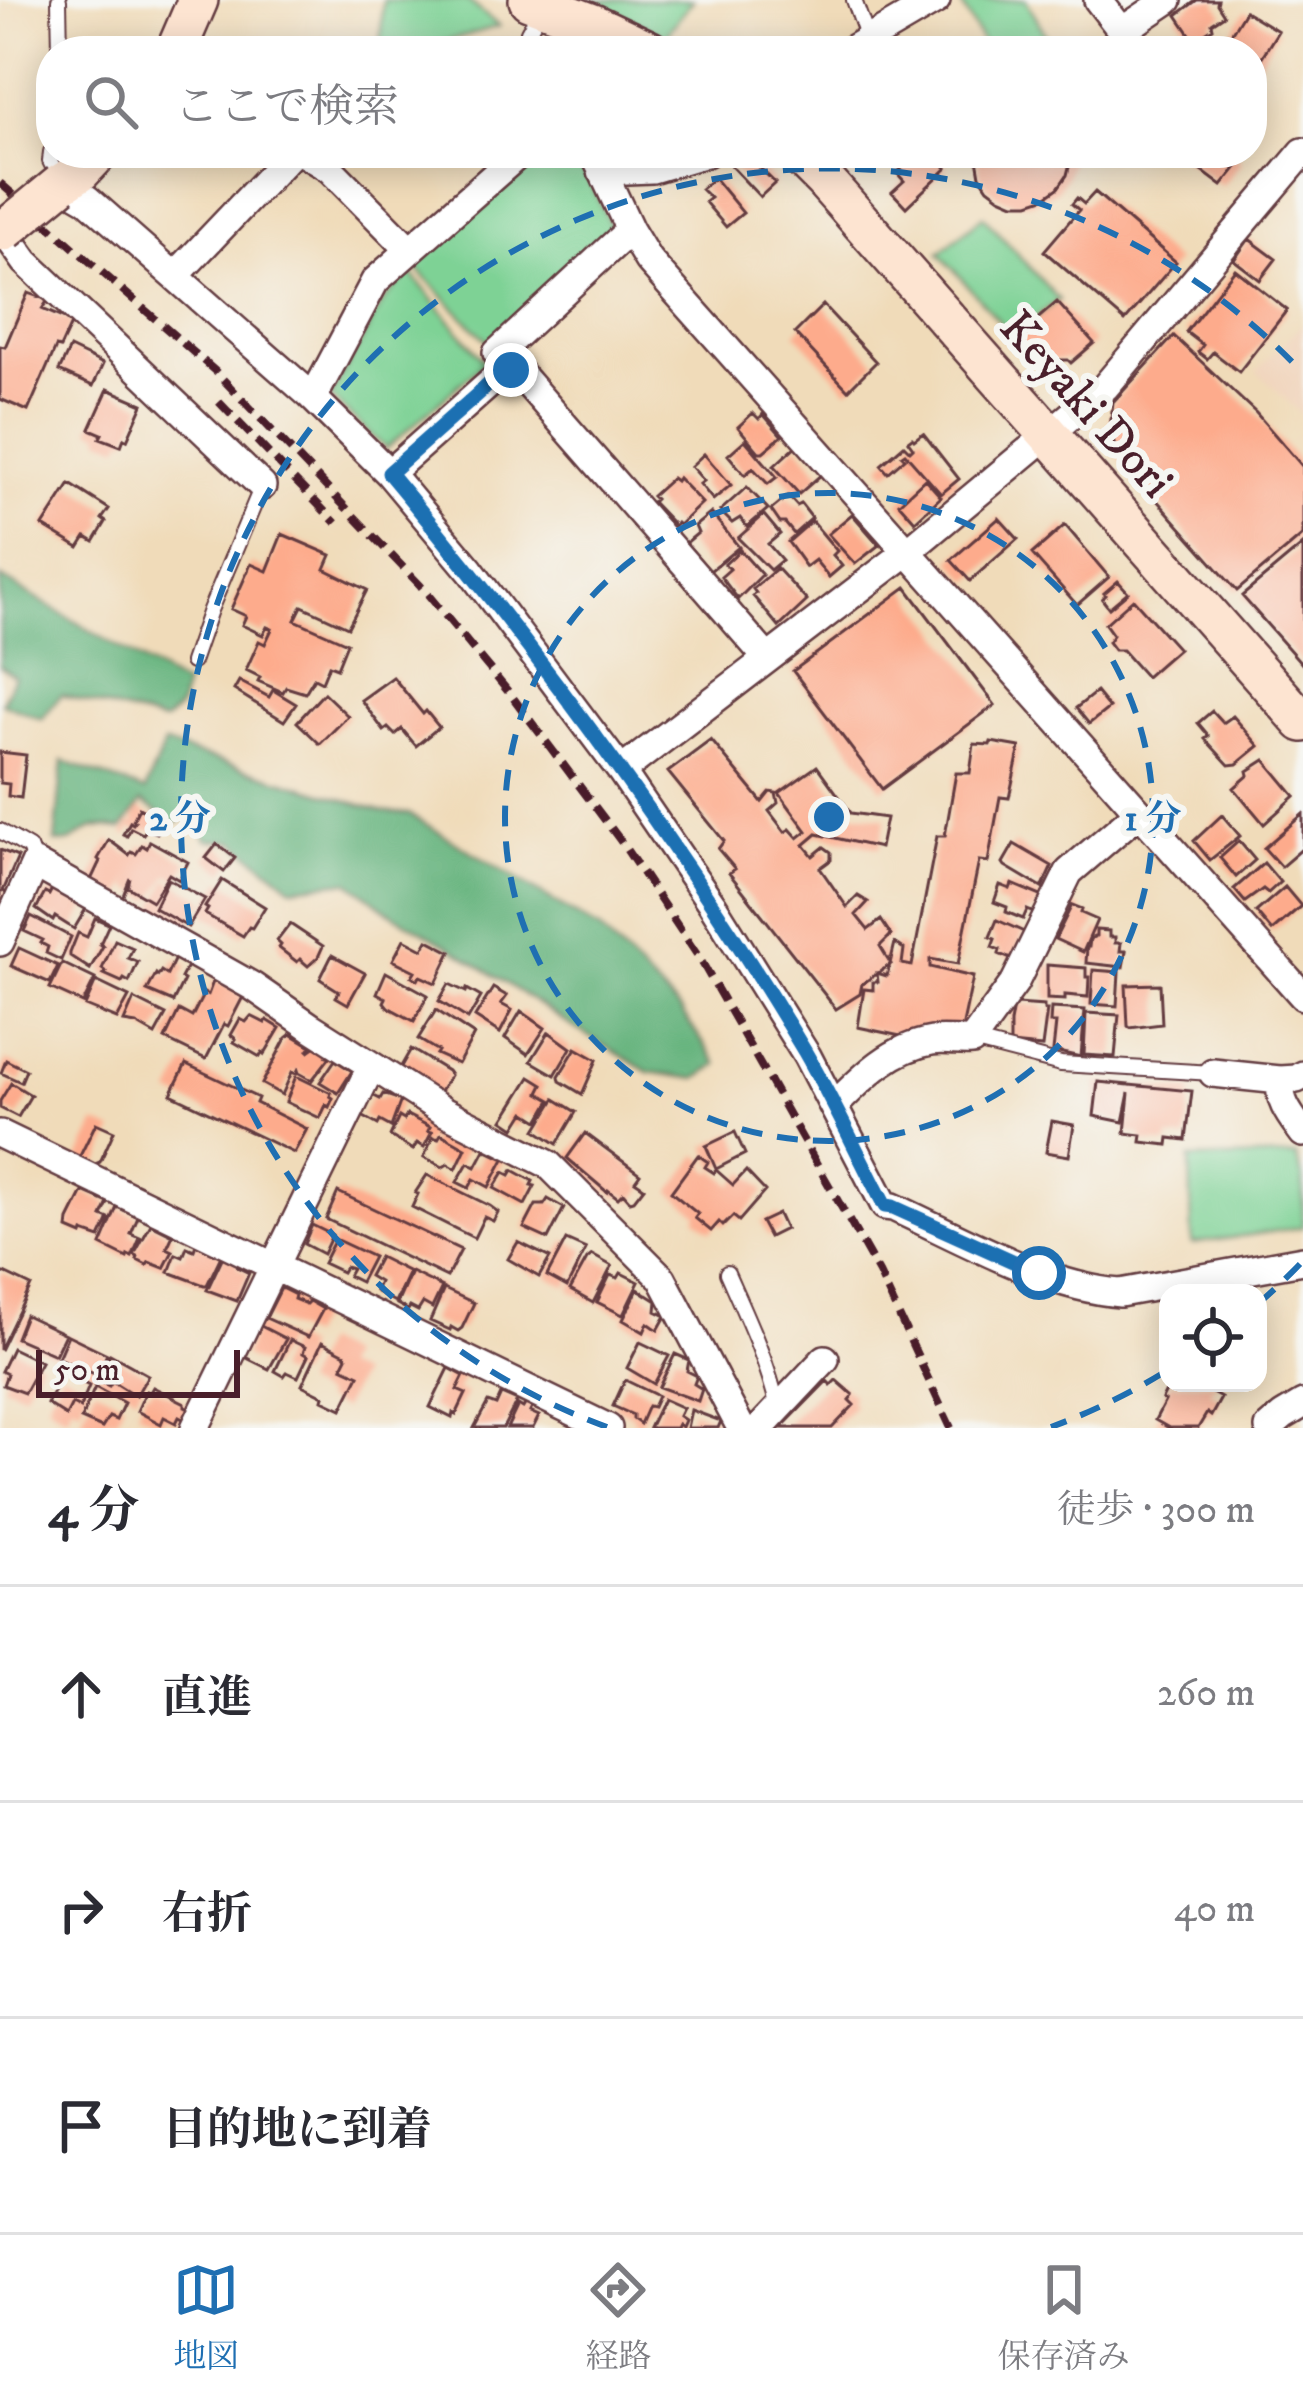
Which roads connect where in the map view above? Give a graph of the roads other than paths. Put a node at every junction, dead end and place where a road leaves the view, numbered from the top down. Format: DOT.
graph roads {
  1 [pos="59,0"];
  2 [pos="198,0"];
  3 [pos="854,0"];
  4 [pos="935,0"];
  5 [pos="1098,0"];
  6 [pos="1168,0"];
  7 [pos="536,3"];
  8 [pos="60,36"];
  9 [pos="182,36"];
  10 [pos="531,36"];
  11 [pos="618,36"];
  12 [pos="857,36"];
  13 [pos="873,36"];
  14 [pos="1303,152"];
  15 [pos="56,168"];
  16 [pos="278,168"];
  17 [pos="327,168"];
  18 [pos="503,168"];
  19 [pos="601,168"];
  20 [pos="811,168"];
  21 [pos="631,230"];
  22 [pos="2,231"];
  23 [pos="409,249"];
  24 [pos="176,274"];
  25 [pos="511,370"];
  26 [pos="313,398"];
  27 [pos="1048,434"];
  28 [pos="389,473"];
  29 [pos="262,486"];
  30 [pos="907,552"];
  31 [pos="767,658"];
  32 [pos="192,662"];
  33 [pos="1303,722"];
  34 [pos="622,771"];
  35 [pos="1139,812"];
  36 [pos="0,831"];
  37 [pos="35,864"];
  38 [pos="0,942"];
  39 [pos="1303,996"];
  40 [pos="971,1041"];
  41 [pos="371,1066"];
  42 [pos="1213,1072"];
  43 [pos="1292,1078"];
  44 [pos="834,1106"];
  45 [pos="1303,1133"];
  46 [pos="0,1134"];
  47 [pos="1303,1261"];
  48 [pos="272,1266"];
  49 [pos="727,1273"];
  50 [pos="825,1359"];
  51 [pos="1303,1404"];
  52 [pos="769,1418"];
  53 [pos="195,1428"];
  54 [pos="608,1428"];
  55 [pos="741,1428"];
  56 [pos="1269,1428"];
  1 -- 8 [label="lane"];
  2 -- 9 [label="street"];
  3 -- 12 [label="lane"];
  4 -- 13 [label="street"];
  5 -- 6 [label="street"];
  7 -- 10 [label="lane"];
  7 -- 11 [label="street"];
  14 -- 27 [label="street"];
  15 -- 22 [label="street, bridge"];
  15 -- 24 [label="street"];
  16 -- 24 [label="street"];
  17 -- 23 [label="street"];
  18 -- 23 [label="street"];
  19 -- 21 [label="street"];
  20 -- 27 [label="street, Keyaki Dori"];
  21 -- 25 [label="street"];
  21 -- 30 [label="street"];
  22 -- 29 [label="street"];
  23 -- 26 [label="street"];
  24 -- 26 [label="street"];
  25 -- 28 [label="street"];
  25 -- 31 [label="street"];
  26 -- 28 [label="street"];
  27 -- 30 [label="street"];
  27 -- 33 [label="street, Keyaki Dori"];
  28 -- 34 [label="street"];
  29 -- 32 [label="lane"];
  30 -- 31 [label="street"];
  30 -- 35 [label="street"];
  31 -- 34 [label="street"];
  34 -- 44 [label="street"];
  35 -- 39 [label="street"];
  35 -- 40 [label="street"];
  36 -- 37 [label="lane"];
  37 -- 38 [label="street"];
  37 -- 41 [label="street"];
  40 -- 42 [label="lane"];
  40 -- 44 [label="street"];
  41 -- 48 [label="street"];
  41 -- 55 [label="street"];
  42 -- 43 [label="street"];
  43 -- 45 [label="street"];
  44 -- 47 [label="street"];
  46 -- 48 [label="street"];
  48 -- 53 [label="street"];
  48 -- 54 [label="street"];
  49 -- 52 [label="lane"];
  50 -- 52 [label="street"];
  51 -- 56 [label="street"];
}
